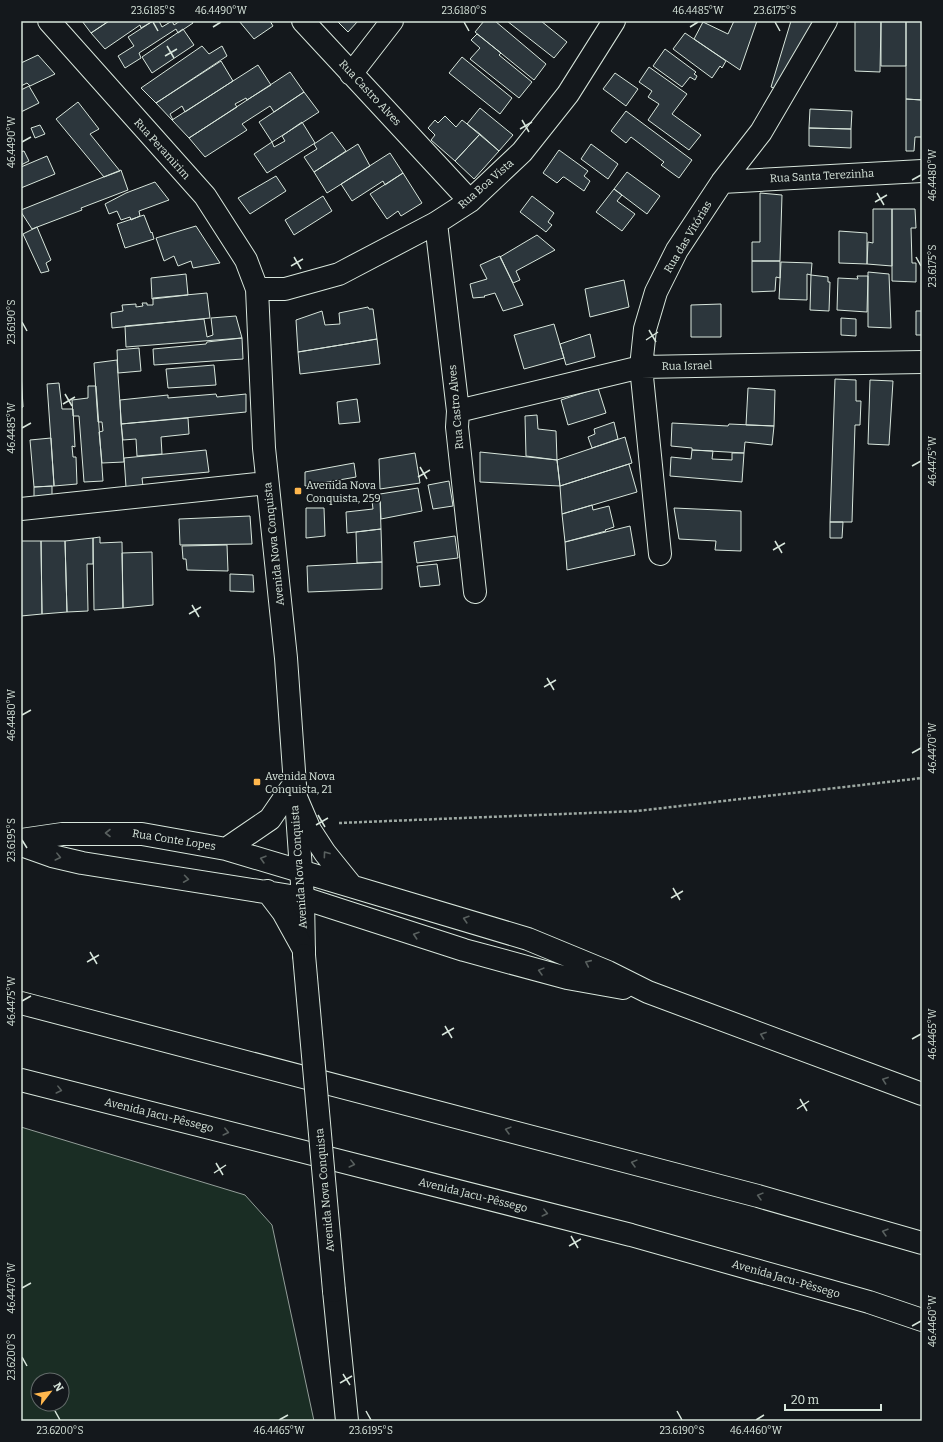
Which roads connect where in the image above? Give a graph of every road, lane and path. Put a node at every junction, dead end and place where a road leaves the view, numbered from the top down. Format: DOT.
graph roads {
  1 [pos="49,21"];
  2 [pos="303,21"];
  3 [pos="392,21"];
  4 [pos="614,21"];
  5 [pos="826,21"];
  6 [pos="351,74"];
  7 [pos="922,171"];
  8 [pos="722,182"];
  9 [pos="470,201"];
  10 [pos="436,223"];
  11 [pos="257,289"];
  12 [pos="922,362"];
  13 [pos="641,367"];
  14 [pos="458,412"];
  15 [pos="267,483"];
  16 [pos="21,510"];
  17 [pos="660,554"];
  18 [pos="475,592"];
  19 [pos="922,778"];
  20 [pos="294,789"];
  21 [pos="307,824"];
  22 [pos="21,840"];
  23 [pos="21,845"];
  24 [pos="226,848"];
  25 [pos="300,870"];
  26 [pos="350,884"];
  27 [pos="267,891"];
  28 [pos="303,898"];
  29 [pos="304,952"];
  30 [pos="648,992"];
  31 [pos="21,1003"];
  32 [pos="21,1080"];
  33 [pos="922,1094"];
  34 [pos="922,1243"];
  35 [pos="922,1320"];
  36 [pos="347,1421"];
  1 -- 11 [label="main road, Rua Peramirim"];
  2 -- 6 [label="main road, Rua Castro Alves"];
  3 -- 6 [label="main road"];
  4 -- 9 [label="main road, Rua Boa Vista"];
  5 -- 8 [label="main road, Rua das Vitórias"];
  6 -- 9 [label="main road, Rua Castro Alves"];
  7 -- 8 [label="main road, Rua Santa Terezinha"];
  8 -- 13 [label="main road, Rua das Vitórias"];
  9 -- 10 [label="main road, Rua Boa Vista"];
  10 -- 11 [label="main road, Rua Boa Vista"];
  10 -- 14 [label="main road, Rua Castro Alves"];
  11 -- 15 [label="main road, Avenida Nova Conquista"];
  12 -- 13 [label="main road, Rua Israel"];
  13 -- 14 [label="main road, Rua Israel"];
  13 -- 17 [label="main road, Rua das Vitórias"];
  14 -- 18 [label="main road, Rua Castro Alves"];
  15 -- 16 [label="main road"];
  15 -- 20 [label="main road, Avenida Nova Conquista"];
  19 -- 21 [label="path"];
  20 -- 21 [label="main road"];
  20 -- 24 [label="main road"];
  20 -- 25 [label="main road, Avenida Nova Conquista"];
  26 -- 21 [label="main road, one-way"];
  24 -- 22 [label="main road, Rua Conte Lopes, one-way"];
  23 -- 27 [label="main road, one-way"];
  25 -- 24 [label="main road, Rua Conte Lopes, one-way"];
  25 -- 26 [label="main road, Rua Conte Lopes"];
  25 -- 28 [label="main road, Avenida Nova Conquista"];
  30 -- 26 [label="main road, Rua Conte Lopes, one-way"];
  27 -- 28 [label="main road"];
  27 -- 29 [label="main road"];
  28 -- 29 [label="main road, Avenida Nova Conquista"];
  30 -- 28 [label="main road, one-way"];
  29 -- 36 [label="main road, Avenida Nova Conquista, bridge"];
  33 -- 30 [label="main road, one-way"];
  34 -- 31 [label="main road, one-way"];
  32 -- 35 [label="main road, Avenida Jacu-Pêssego, one-way"];
}
